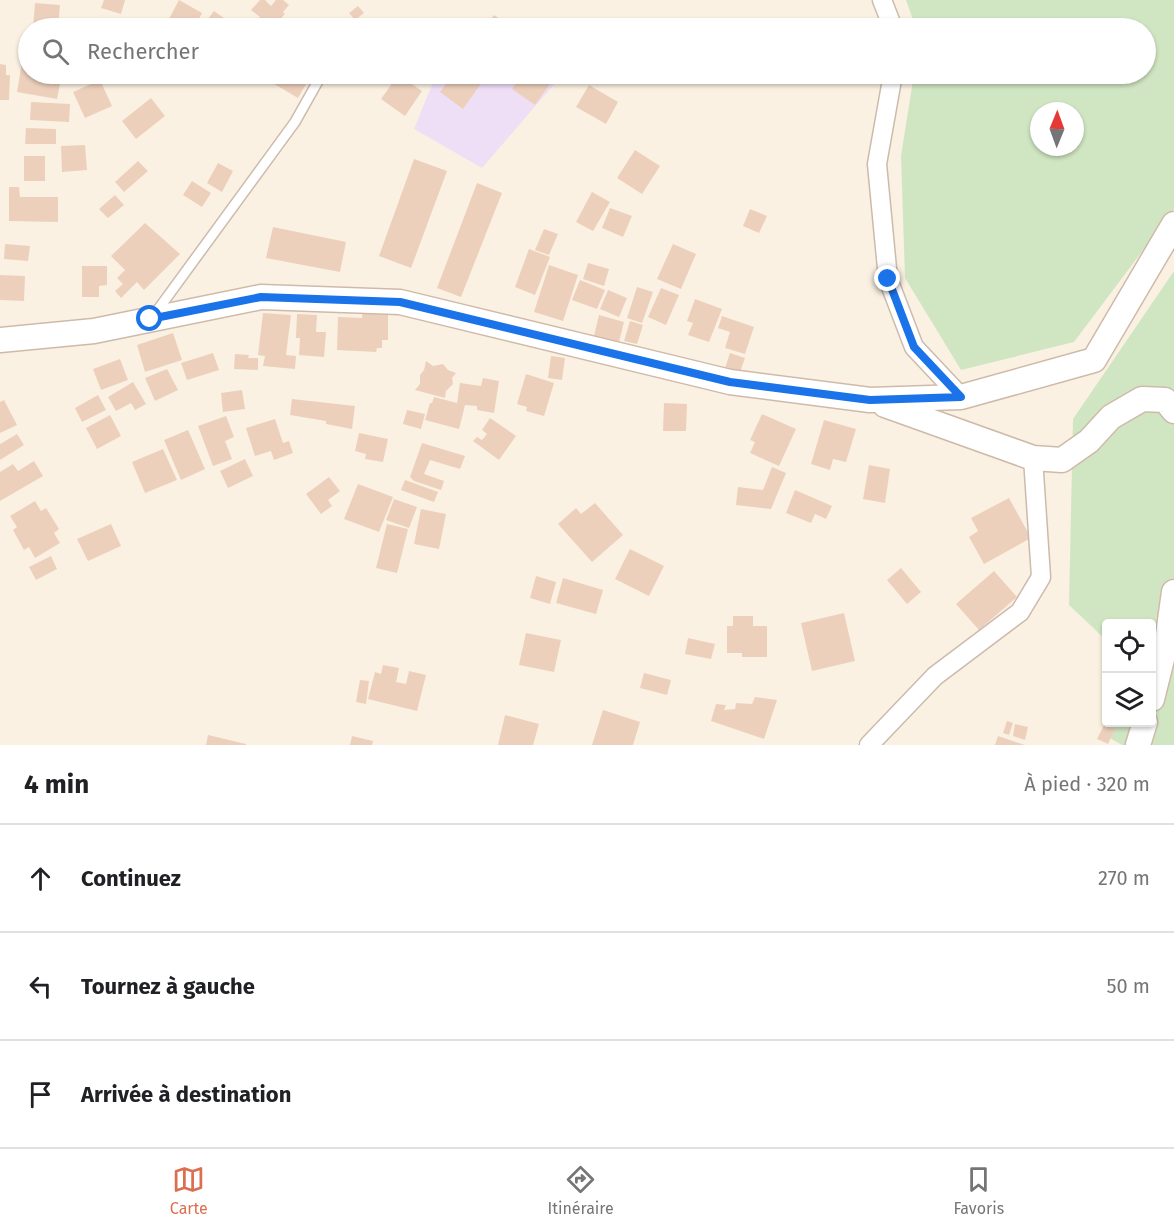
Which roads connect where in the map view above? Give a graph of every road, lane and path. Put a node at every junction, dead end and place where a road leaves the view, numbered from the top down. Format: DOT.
graph roads {
  1 [pos="882,0"];
  2 [pos="889,18"];
  3 [pos="316,84"];
  4 [pos="892,84"];
  5 [pos="1174,224"];
  6 [pos="150,319"];
  7 [pos="0,340"];
  8 [pos="961,397"];
  9 [pos="870,400"];
  10 [pos="1174,411"];
  11 [pos="1033,458"];
  12 [pos="1174,592"];
  13 [pos="1156,683"];
  14 [pos="1144,727"];
  15 [pos="869,745"];
  16 [pos="1138,745"];
  1 -- 2 [label="street"];
  3 -- 6 [label="lane"];
  4 -- 8 [label="street"];
  5 -- 8 [label="street"];
  6 -- 7 [label="street"];
  6 -- 9 [label="street"];
  8 -- 9 [label="street"];
  9 -- 11 [label="street"];
  10 -- 11 [label="street"];
  11 -- 15 [label="street"];
  12 -- 13 [label="street"];
  14 -- 16 [label="street"];
}
